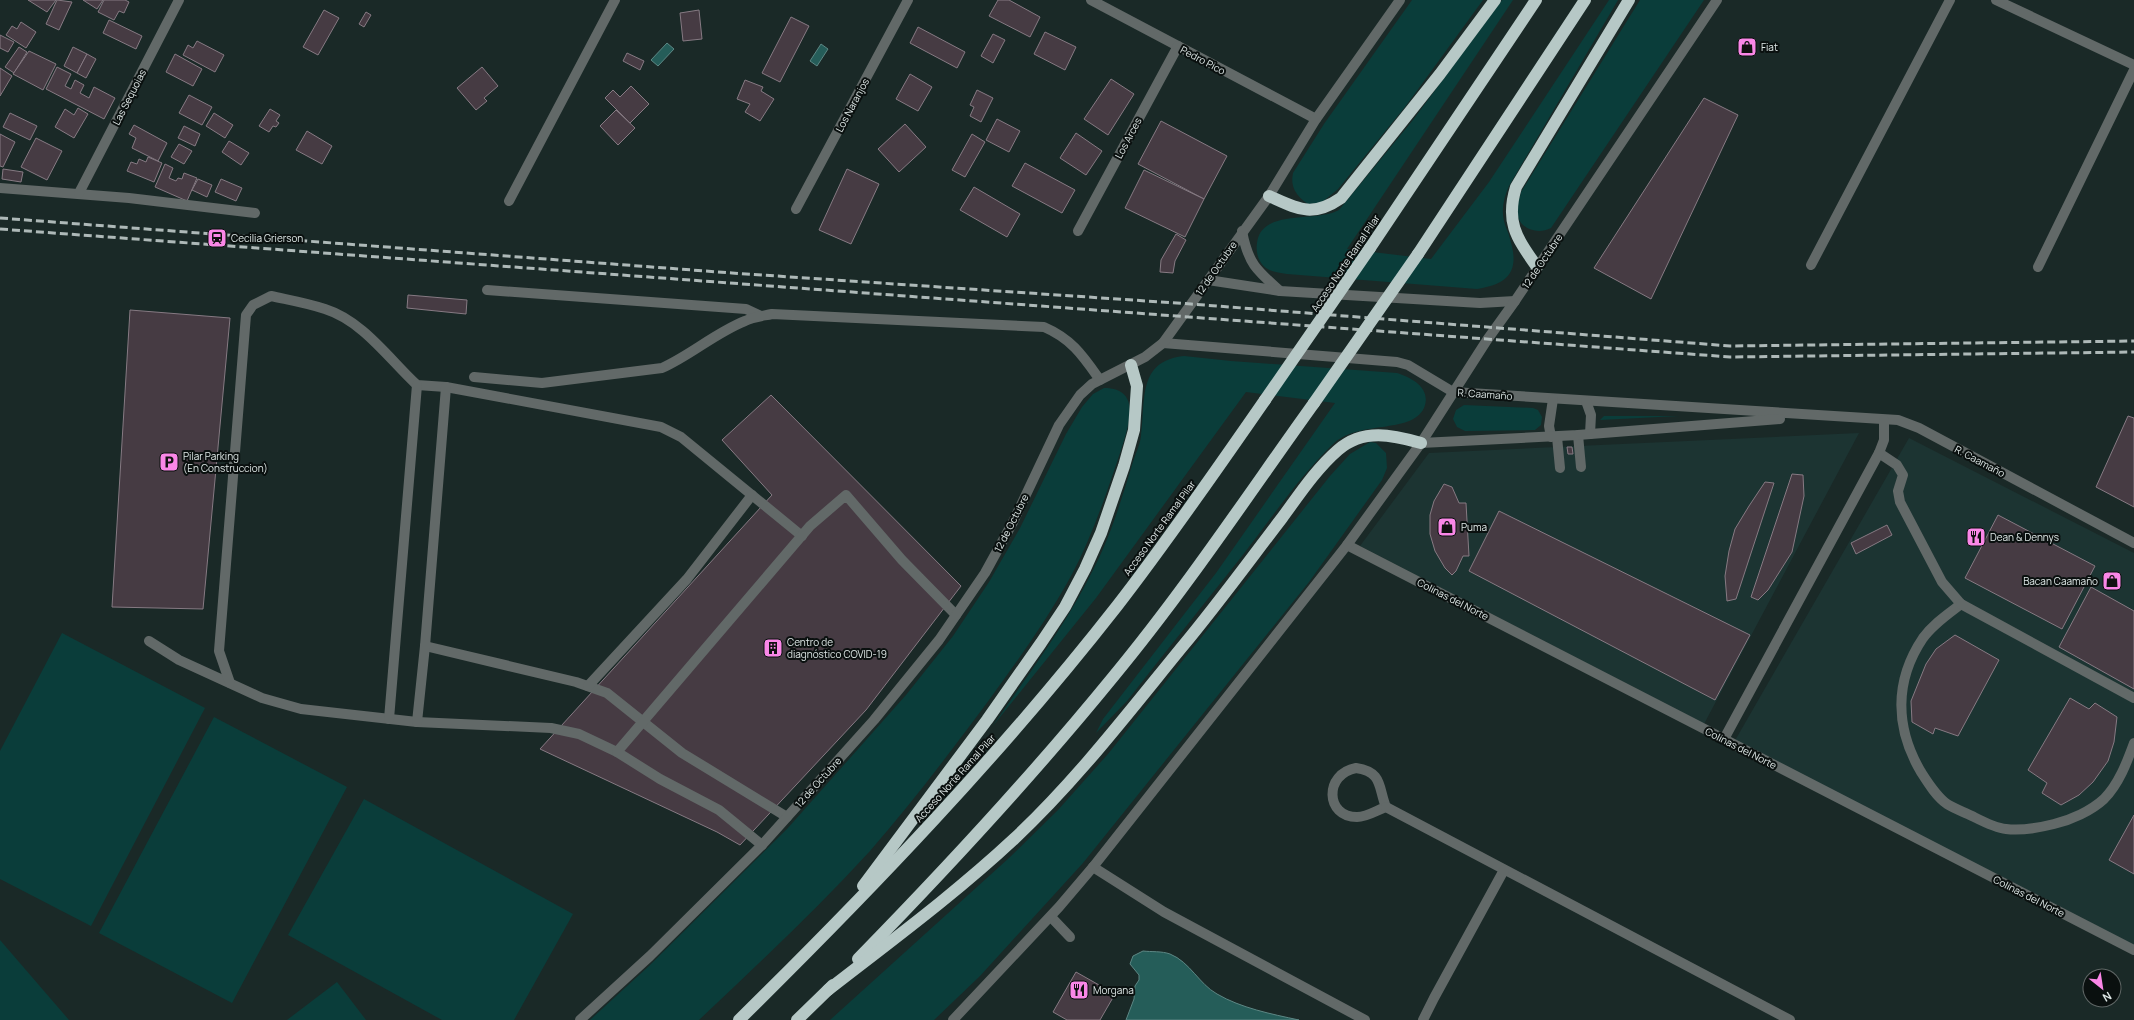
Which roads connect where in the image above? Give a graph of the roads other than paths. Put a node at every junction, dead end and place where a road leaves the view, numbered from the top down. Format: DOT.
graph roads {
  1 [pos="179,0"];
  2 [pos="615,0"];
  3 [pos="908,0"];
  4 [pos="1091,0"];
  5 [pos="1400,0"];
  6 [pos="1495,0"];
  7 [pos="1536,0"];
  8 [pos="1585,0"];
  9 [pos="1628,0"];
  10 [pos="1717,0"];
  11 [pos="1950,0"];
  12 [pos="1996,0"];
  13 [pos="1178,46"];
  14 [pos="2134,65"];
  15 [pos="2134,70"];
  16 [pos="1316,119"];
  17 [pos="0,188"];
  18 [pos="79,193"];
  19 [pos="1268,196"];
  20 [pos="509,200"];
  21 [pos="796,210"];
  22 [pos="255,213"];
  23 [pos="1078,231"];
  24 [pos="1242,231"];
  25 [pos="1811,265"];
  26 [pos="1537,267"];
  27 [pos="2038,268"];
  28 [pos="1208,280"];
  29 [pos="488,290"];
  30 [pos="1280,291"];
  31 [pos="1515,301"];
  32 [pos="761,316"];
  33 [pos="1163,343"];
  34 [pos="1131,365"];
  35 [pos="474,377"];
  36 [pos="1100,380"];
  37 [pos="417,385"];
  38 [pos="446,387"];
  39 [pos="1453,392"];
  40 [pos="1553,399"];
  41 [pos="1586,401"];
  42 [pos="1816,416"];
  43 [pos="1884,420"];
  44 [pos="1590,434"];
  45 [pos="1578,435"];
  46 [pos="1554,437"];
  47 [pos="1421,443"];
  48 [pos="1880,453"];
  49 [pos="1581,467"];
  50 [pos="1560,468"];
  51 [pos="752,495"];
  52 [pos="802,536"];
  53 [pos="2134,543"];
  54 [pos="1347,545"];
  55 [pos="1961,604"];
  56 [pos="956,615"];
  57 [pos="149,641"];
  58 [pos="425,646"];
  59 [pos="230,683"];
  60 [pos="588,686"];
  61 [pos="2134,698"];
  62 [pos="389,719"];
  63 [pos="417,722"];
  64 [pos="644,722"];
  65 [pos="1724,739"];
  66 [pos="2134,743"];
  67 [pos="617,752"];
  68 [pos="1386,807"];
  69 [pos="787,817"];
  70 [pos="762,845"];
  71 [pos="1093,867"];
  72 [pos="1504,870"];
  73 [pos="1051,917"];
  74 [pos="828,933"];
  75 [pos="1070,937"];
  76 [pos="2134,950"];
  77 [pos="828,990"];
  78 [pos="580,1020"];
  79 [pos="739,1020"];
  80 [pos="797,1020"];
  81 [pos="952,1020"];
  82 [pos="1365,1020"];
  83 [pos="1423,1020"];
  84 [pos="1790,1020"];
  1 -- 18 [label="street, Las Sequoias"];
  2 -- 20 [label="street"];
  3 -- 21 [label="street, Los Naranjos"];
  4 -- 13 [label="street, Pedro Pico"];
  5 -- 16 [label="street, 12 de Octubre"];
  6 -- 19 [label="highway"];
  7 -- 74 [label="highway, Acceso Norte Ramal Pilar, bridge"];
  8 -- 77 [label="highway, bridge"];
  9 -- 26 [label="highway"];
  10 -- 26 [label="street, 12 de Octubre"];
  11 -- 25 [label="street"];
  12 -- 14 [label="street"];
  13 -- 16 [label="street, Pedro Pico"];
  13 -- 23 [label="street, Los Arces"];
  15 -- 27 [label="street"];
  16 -- 19 [label="street, 12 de Octubre"];
  17 -- 18 [label="street"];
  18 -- 22 [label="street"];
  19 -- 24 [label="street, 12 de Octubre"];
  24 -- 28 [label="street, 12 de Octubre"];
  24 -- 30 [label="street"];
  26 -- 31 [label="street, 12 de Octubre"];
  28 -- 30 [label="street"];
  28 -- 33 [label="street, 12 de Octubre"];
  29 -- 32 [label="street"];
  30 -- 31 [label="street"];
  31 -- 39 [label="street, 12 de Octubre"];
  32 -- 35 [label="street"];
  32 -- 36 [label="street"];
  33 -- 34 [label="street, 12 de Octubre"];
  33 -- 39 [label="street, R. Caamaño"];
  34 -- 36 [label="street, 12 de Octubre"];
  34 -- 74 [label="highway"];
  36 -- 56 [label="street, 12 de Octubre"];
  37 -- 38 [label="street"];
  37 -- 59 [label="street"];
  37 -- 62 [label="street"];
  38 -- 51 [label="street"];
  38 -- 58 [label="street"];
  39 -- 40 [label="street, R. Caamaño"];
  39 -- 47 [label="street, 12 de Octubre"];
  40 -- 41 [label="street, R. Caamaño"];
  40 -- 46 [label="street"];
  41 -- 42 [label="street, R. Caamaño"];
  41 -- 44 [label="street"];
  42 -- 43 [label="street, R. Caamaño"];
  42 -- 44 [label="street, R. Caamaño"];
  43 -- 48 [label="street"];
  43 -- 53 [label="street, R. Caamaño"];
  44 -- 45 [label="street, R. Caamaño"];
  45 -- 46 [label="street, R. Caamaño"];
  45 -- 49 [label="street"];
  46 -- 47 [label="street, R. Caamaño"];
  46 -- 50 [label="street"];
  47 -- 54 [label="street, 12 de Octubre"];
  47 -- 77 [label="highway"];
  48 -- 55 [label="street"];
  48 -- 65 [label="street"];
  51 -- 52 [label="street"];
  51 -- 60 [label="street"];
  52 -- 56 [label="street"];
  52 -- 64 [label="street"];
  54 -- 65 [label="street, Colinas del Norte"];
  54 -- 71 [label="street, 12 de Octubre"];
  55 -- 61 [label="street"];
  55 -- 66 [label="street"];
  56 -- 69 [label="street, 12 de Octubre"];
  57 -- 59 [label="street"];
  58 -- 60 [label="street"];
  58 -- 63 [label="street"];
  59 -- 62 [label="street"];
  60 -- 64 [label="street"];
  62 -- 63 [label="street"];
  63 -- 67 [label="street"];
  64 -- 67 [label="street"];
  64 -- 69 [label="street"];
  65 -- 76 [label="street, Colinas del Norte"];
  67 -- 70 [label="street"];
  68 -- 68 [label="street"];
  68 -- 72 [label="street"];
  69 -- 70 [label="street, 12 de Octubre"];
  70 -- 78 [label="street, 12 de Octubre"];
  71 -- 73 [label="street, 12 de Octubre"];
  71 -- 82 [label="street"];
  72 -- 83 [label="street"];
  72 -- 84 [label="street"];
  73 -- 75 [label="street"];
  73 -- 81 [label="street, 12 de Octubre"];
  74 -- 79 [label="highway, Acceso Norte Ramal Pilar"];
  77 -- 80 [label="highway"];
}
